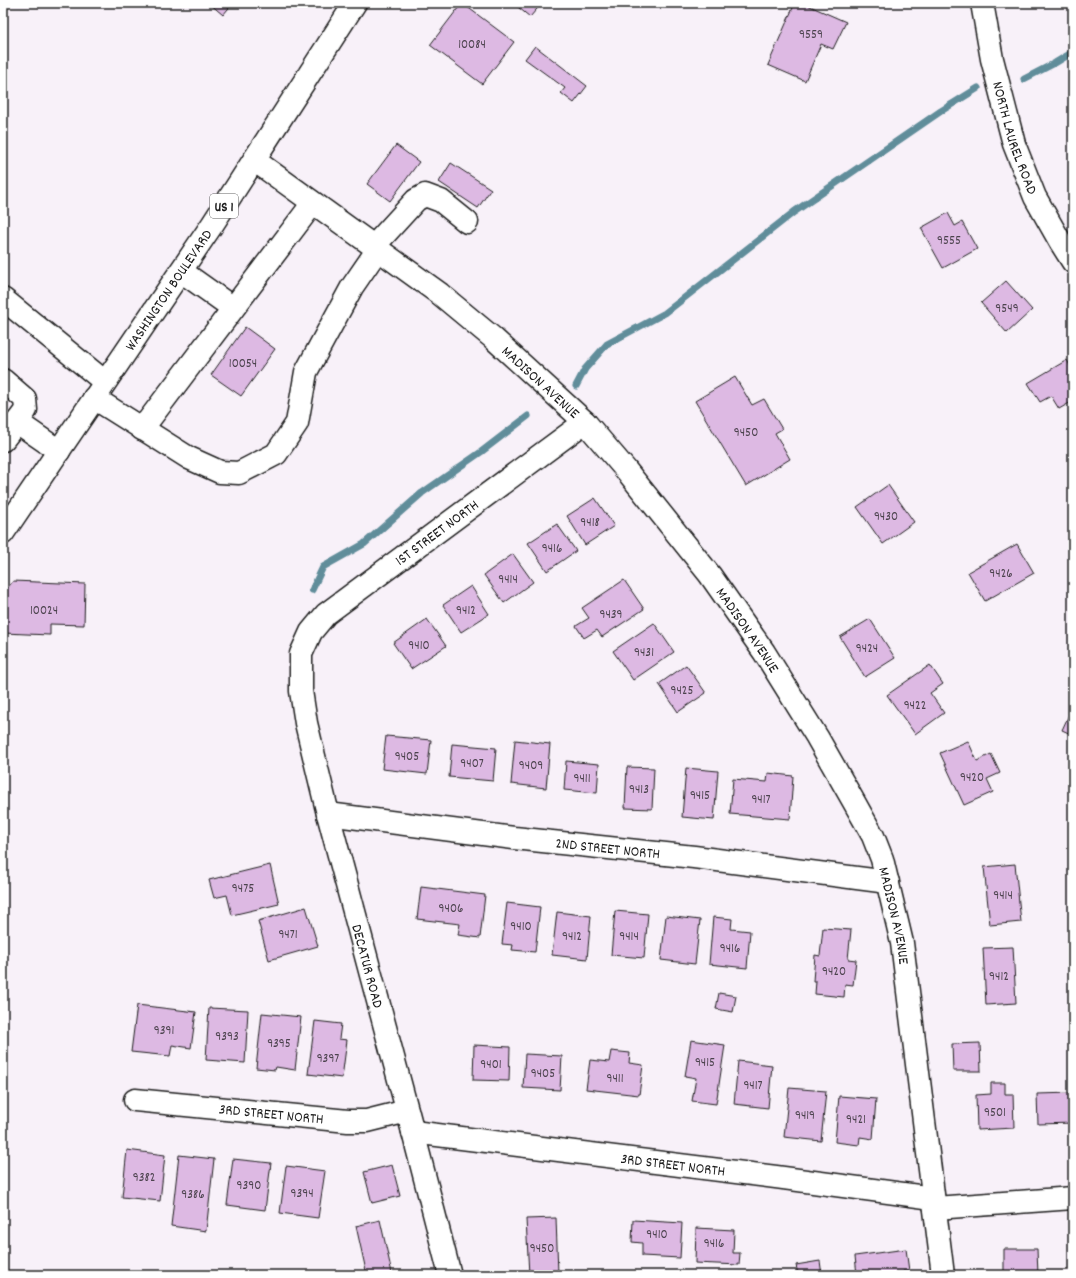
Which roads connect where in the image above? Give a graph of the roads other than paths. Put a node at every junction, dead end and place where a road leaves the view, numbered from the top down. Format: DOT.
graph roads {
  1 [pos="355,3"];
  2 [pos="982,3"];
  3 [pos="254,160"];
  4 [pos="313,203"];
  5 [pos="467,222"];
  6 [pos="376,248"];
  7 [pos="1073,262"];
  8 [pos="181,270"];
  9 [pos="3,299"];
  10 [pos="233,308"];
  11 [pos="3,380"];
  12 [pos="100,390"];
  13 [pos="17,422"];
  14 [pos="585,422"];
  15 [pos="142,428"];
  16 [pos="3,440"];
  17 [pos="59,451"];
  18 [pos="3,533"];
  19 [pos="301,654"];
  20 [pos="328,814"];
  21 [pos="888,882"];
  22 [pos="135,1100"];
  23 [pos="407,1111"];
  24 [pos="413,1132"];
  25 [pos="1073,1198"];
  26 [pos="934,1203"];
  27 [pos="450,1275"];
  28 [pos="943,1275"];
  1 -- 3 [label="street, WASHINGTON BOULEVARD / US 1"];
  2 -- 7 [label="street, NORTH LAUREL ROAD"];
  3 -- 4 [label="street, MADISON AVENUE"];
  3 -- 8 [label="street, WASHINGTON BOULEVARD / US 1"];
  4 -- 6 [label="street, MADISON AVENUE"];
  4 -- 10 [label="street"];
  5 -- 6 [label="street"];
  6 -- 14 [label="street, MADISON AVENUE"];
  6 -- 15 [label="street"];
  8 -- 10 [label="street"];
  8 -- 12 [label="street, WASHINGTON BOULEVARD / US 1"];
  9 -- 12 [label="street"];
  10 -- 15 [label="street"];
  11 -- 13 [label="street"];
  12 -- 15 [label="street"];
  12 -- 17 [label="street, WASHINGTON BOULEVARD / US 1"];
  13 -- 16 [label="street"];
  13 -- 17 [label="street"];
  14 -- 19 [label="street, 1ST STREET NORTH"];
  14 -- 21 [label="street, MADISON AVENUE"];
  17 -- 18 [label="street, WASHINGTON BOULEVARD / US 1"];
  19 -- 20 [label="street, DECATUR ROAD"];
  20 -- 21 [label="street, 2ND STREET NORTH"];
  20 -- 23 [label="street, DECATUR ROAD"];
  21 -- 26 [label="street, MADISON AVENUE"];
  22 -- 23 [label="street, 3RD STREET NORTH"];
  23 -- 24 [label="street, DECATUR ROAD"];
  24 -- 26 [label="street, 3RD STREET NORTH"];
  24 -- 27 [label="street, DECATUR ROAD"];
  25 -- 26 [label="street, 3RD STREET NORTH"];
  26 -- 28 [label="street, MADISON AVENUE"];
}
